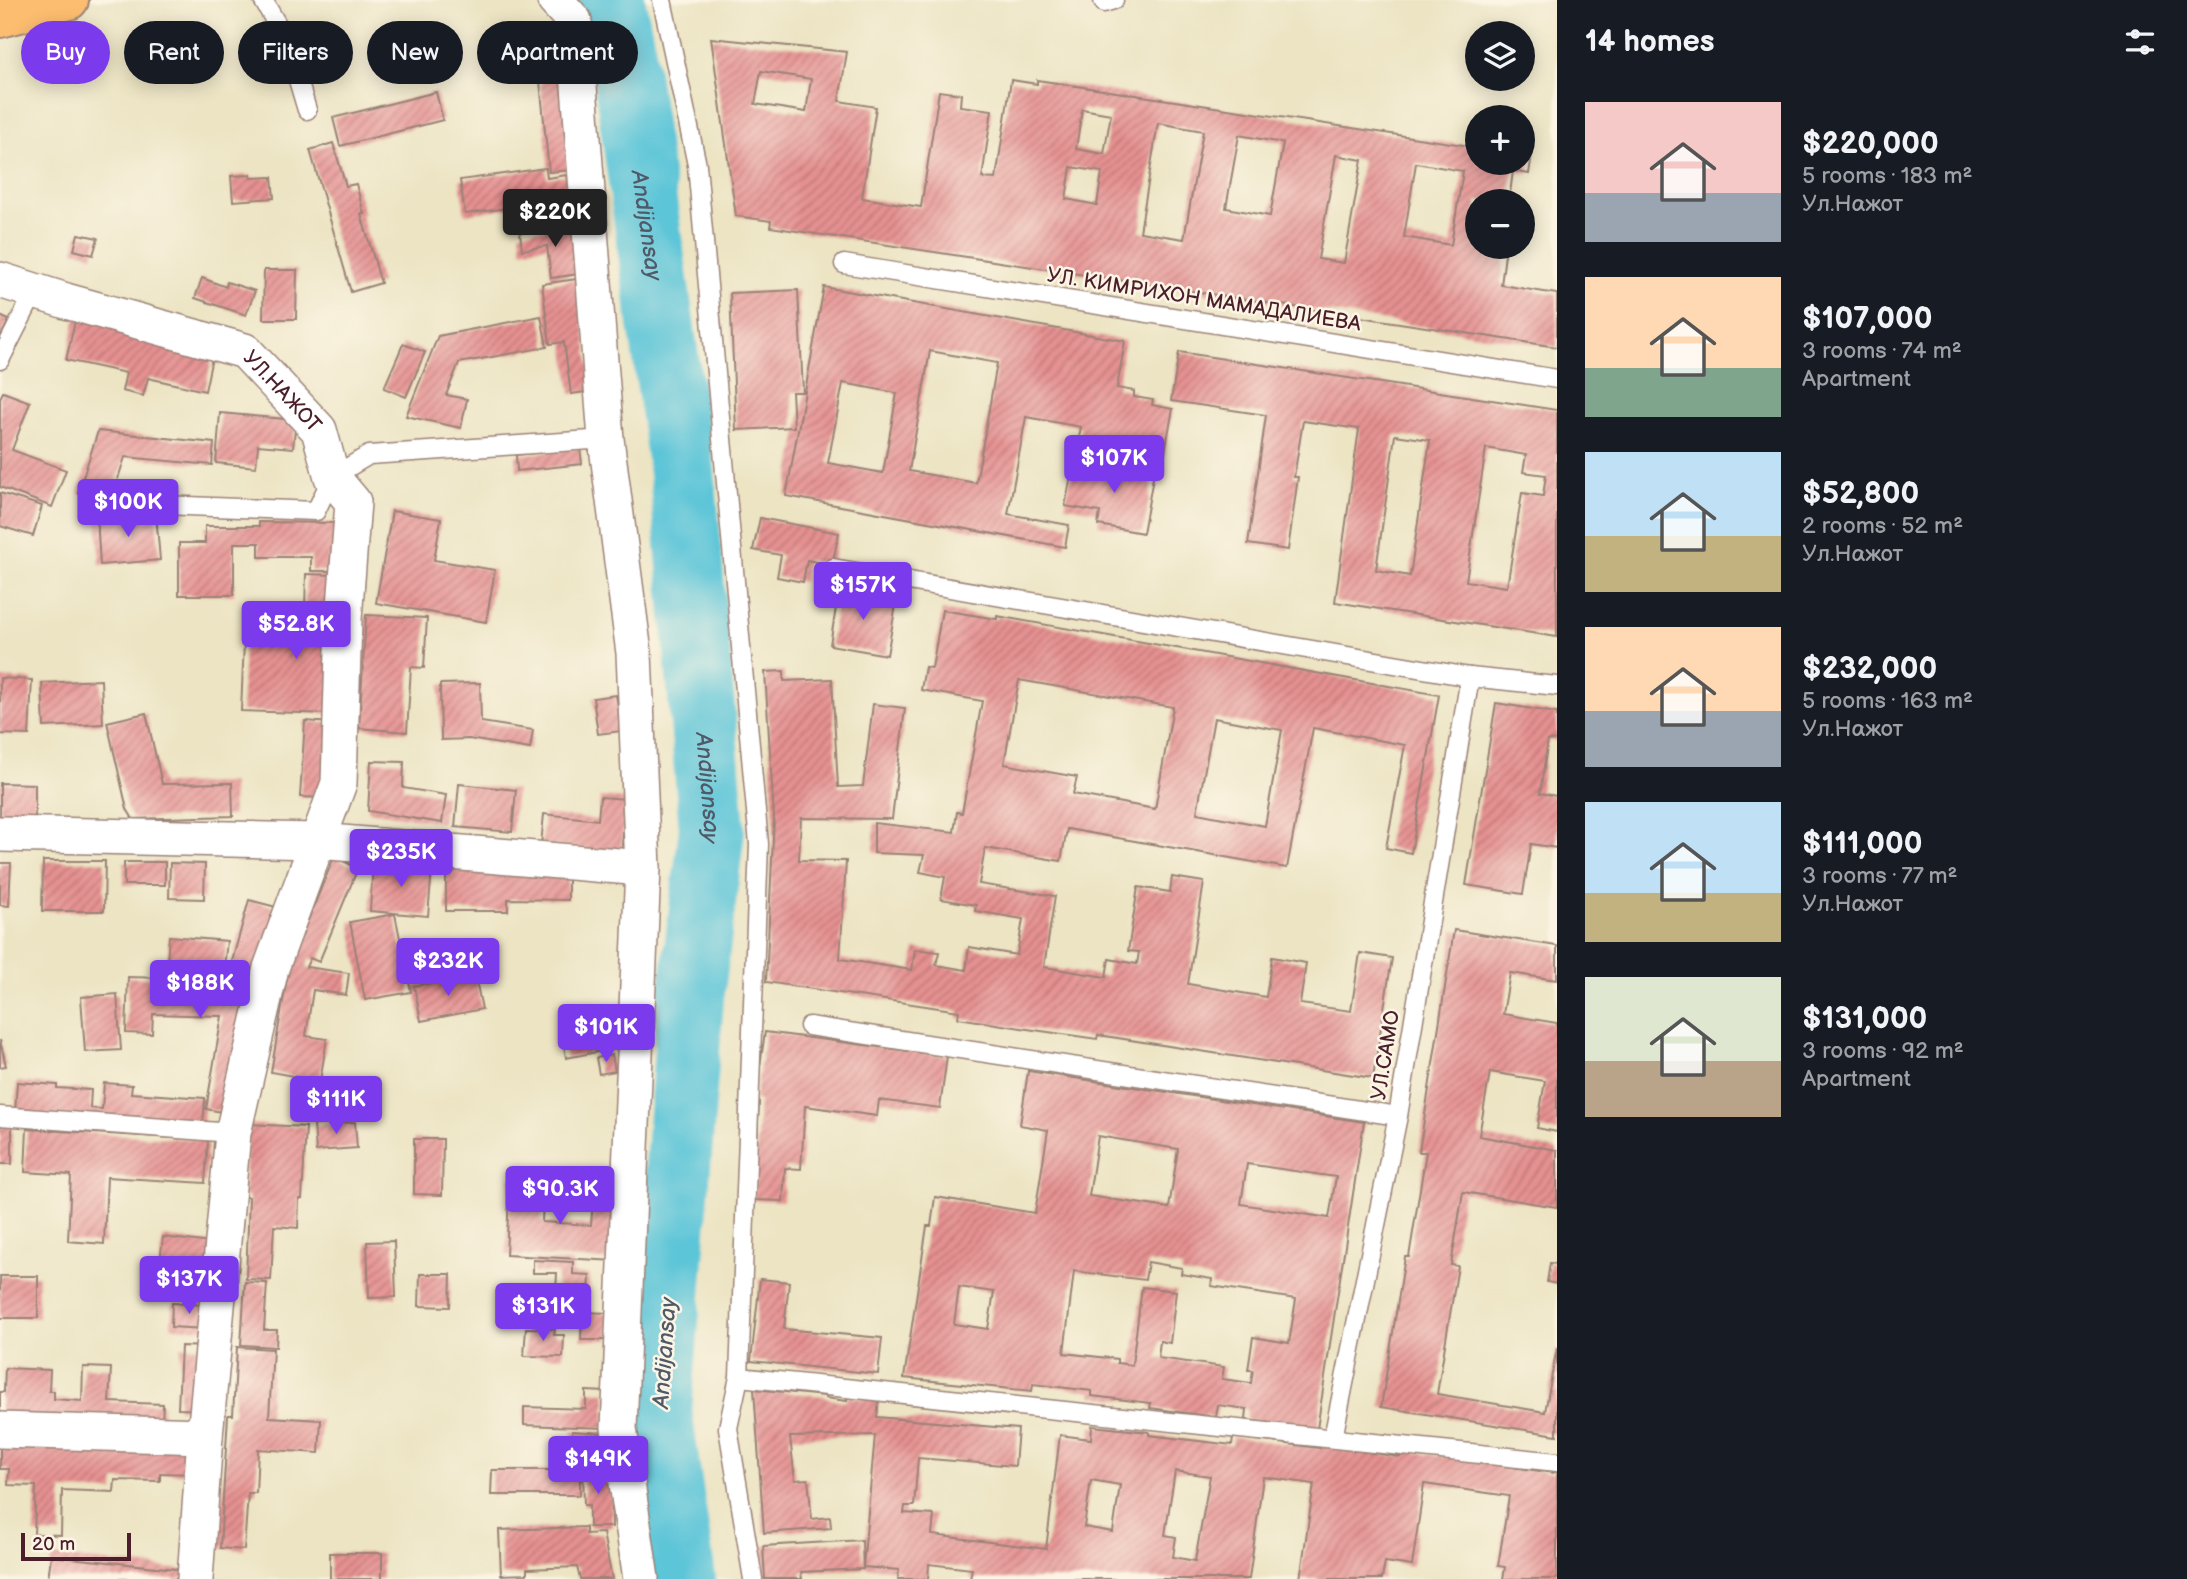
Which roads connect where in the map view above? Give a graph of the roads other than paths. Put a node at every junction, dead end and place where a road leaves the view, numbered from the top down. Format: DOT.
graph roads {
  1 [pos="69,0"];
  2 [pos="263,0"];
  3 [pos="555,0"];
  4 [pos="662,0"];
  5 [pos="1103,0"];
  6 [pos="1114,0"];
  7 [pos="0,18"];
  8 [pos="307,110"];
  9 [pos="844,264"];
  10 [pos="0,280"];
  11 [pos="35,291"];
  12 [pos="0,360"];
  13 [pos="1557,379"];
  14 [pos="606,439"];
  15 [pos="332,477"];
  16 [pos="137,504"];
  17 [pos="833,568"];
  18 [pos="1470,677"];
  19 [pos="1557,687"];
  20 [pos="0,834"];
  21 [pos="318,841"];
  22 [pos="643,867"];
  23 [pos="809,1026"];
  24 [pos="0,1116"];
  25 [pos="1398,1116"];
  26 [pos="233,1133"];
  27 [pos="739,1377"];
  28 [pos="0,1430"];
  29 [pos="205,1436"];
  30 [pos="1333,1438"];
  31 [pos="1557,1462"];
  32 [pos="195,1579"];
  33 [pos="641,1579"];
  34 [pos="753,1579"];
  1 -- 7 [label="highway"];
  2 -- 8 [label="lane"];
  3 -- 14 [label="street"];
  4 -- 27 [label="lane"];
  5 -- 6 [label="lane"];
  9 -- 13 [label="lane, УЛ. КИМРИХОН МАМАДАЛИЕВА"];
  10 -- 11 [label="street, УЛ.НАЖОТ"];
  11 -- 12 [label="lane"];
  11 -- 15 [label="street, УЛ.НАЖОТ"];
  14 -- 15 [label="lane"];
  14 -- 22 [label="street"];
  15 -- 16 [label="lane"];
  15 -- 21 [label="street, УЛ.НАЖОТ"];
  17 -- 18 [label="lane"];
  18 -- 19 [label="lane"];
  18 -- 25 [label="lane, УЛ.САМО"];
  20 -- 21 [label="street"];
  21 -- 22 [label="street"];
  21 -- 26 [label="street, УЛ.НАЖОТ"];
  22 -- 33 [label="street"];
  23 -- 25 [label="lane"];
  24 -- 26 [label="lane"];
  25 -- 30 [label="lane, УЛ.САМО"];
  26 -- 29 [label="street, УЛ.НАЖОТ"];
  27 -- 30 [label="lane"];
  27 -- 34 [label="lane"];
  28 -- 29 [label="street"];
  29 -- 32 [label="street, УЛ.НАЖОТ"];
  30 -- 31 [label="lane"];
}
